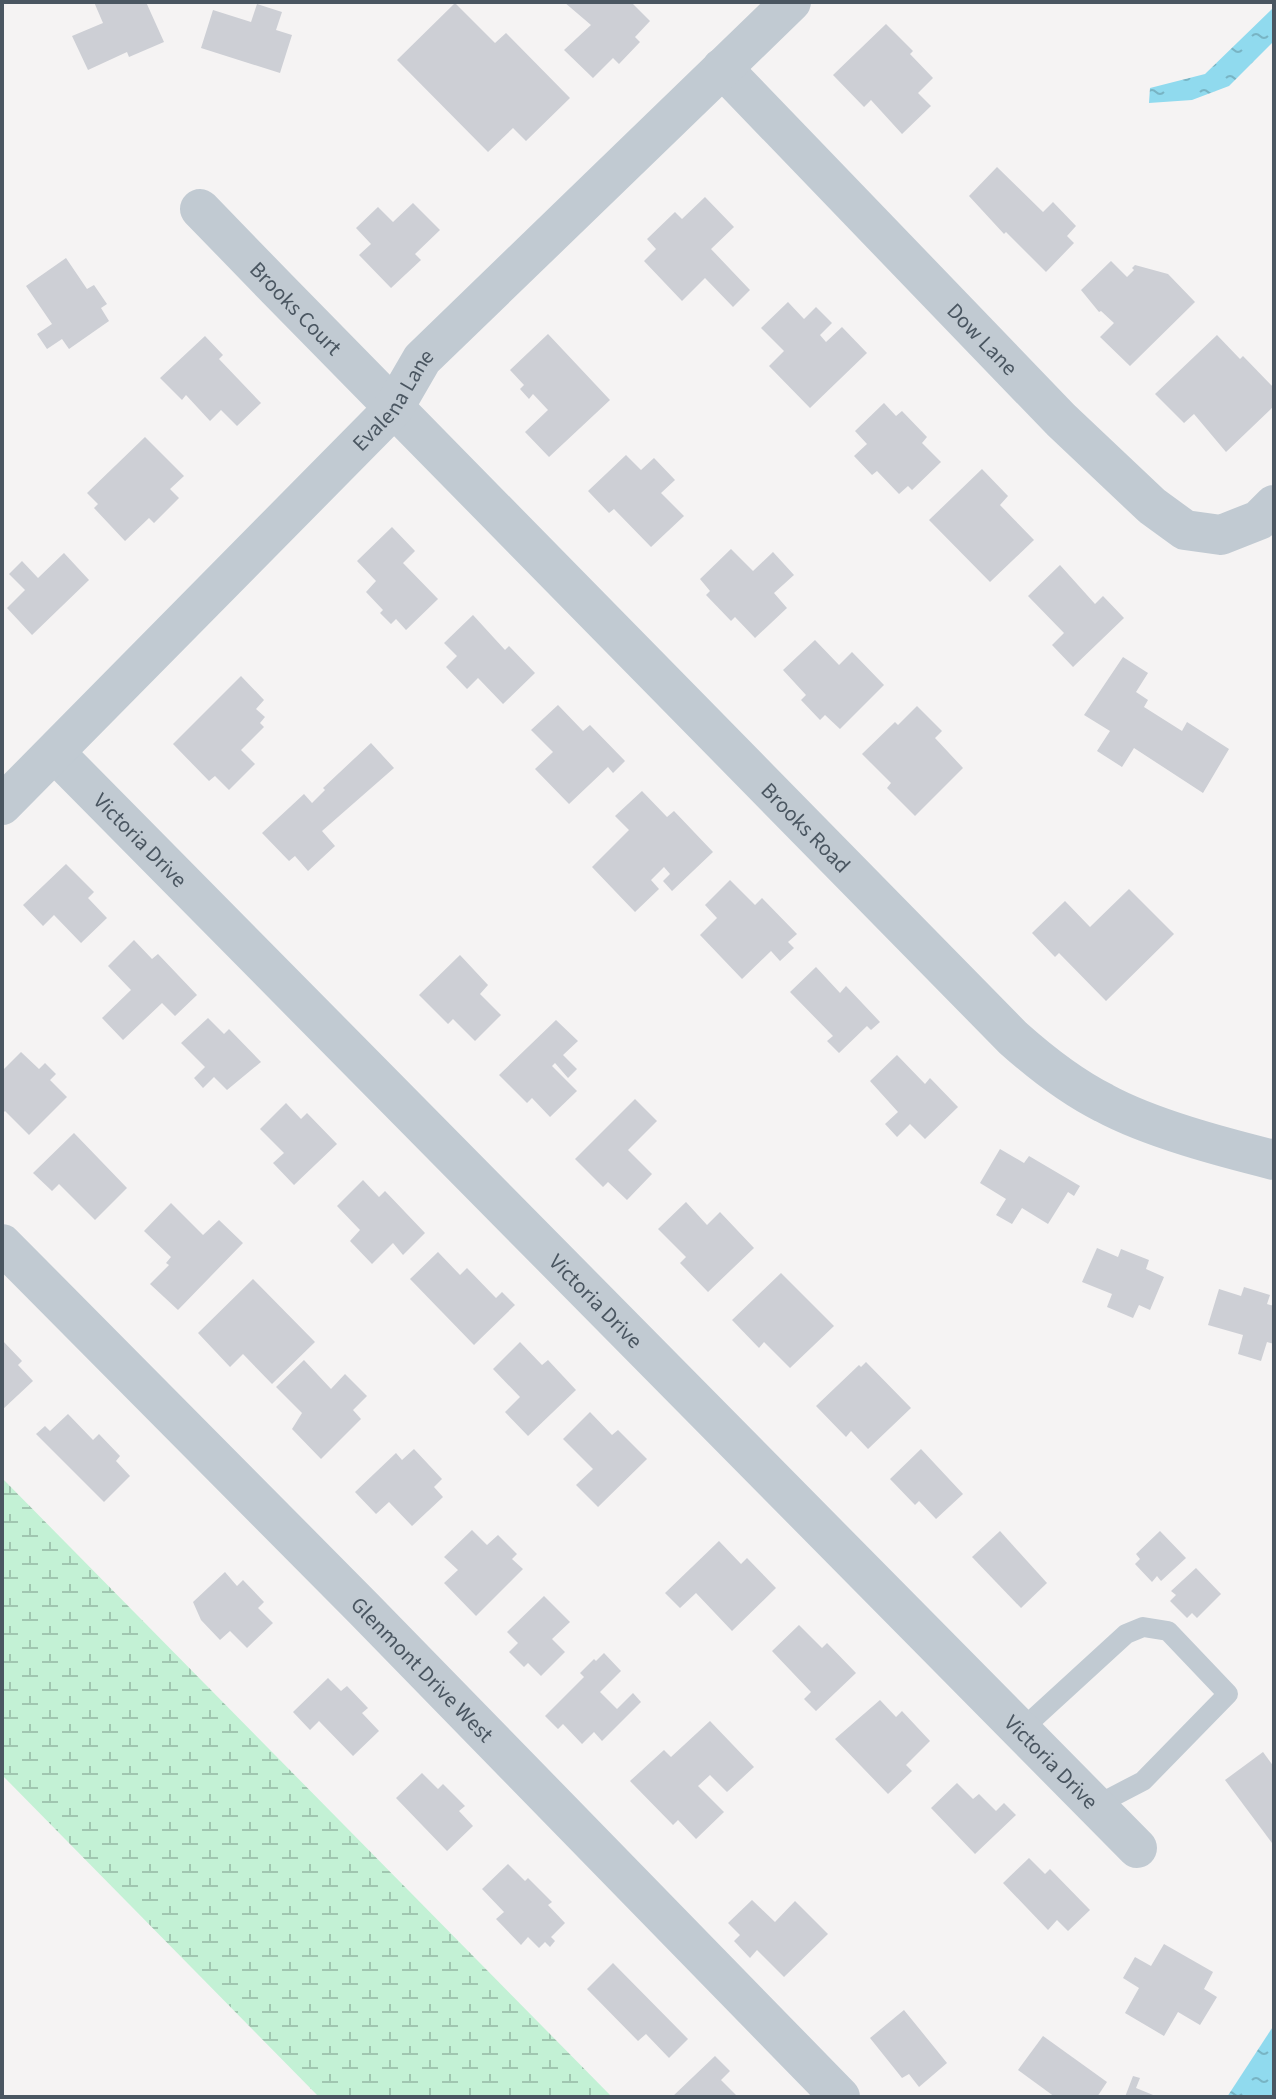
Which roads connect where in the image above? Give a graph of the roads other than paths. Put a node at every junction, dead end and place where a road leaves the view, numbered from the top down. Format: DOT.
graph roads {
  1 [pos="791,2"];
  2 [pos="722,68"];
  3 [pos="200,209"];
  4 [pos="393,409"];
  5 [pos="1274,505"];
  6 [pos="55,753"];
  7 [pos="2,805"];
  8 [pos="1274,1160"];
  9 [pos="2,1244"];
  10 [pos="1020,1731"];
  11 [pos="1095,1806"];
  12 [pos="1137,1848"];
  13 [pos="840,2097"];
  1 -- 2 [label="street, Evalena Lane"];
  2 -- 4 [label="street, Evalena Lane"];
  2 -- 5 [label="street, Dow Lane"];
  3 -- 4 [label="street, Brooks Court"];
  4 -- 6 [label="street, Evalena Lane"];
  4 -- 8 [label="street, Brooks Road"];
  6 -- 7 [label="street, Evalena Lane"];
  6 -- 10 [label="street, Victoria Drive"];
  9 -- 13 [label="street, Glenmont Drive West"];
  10 -- 11 [label="street, Victoria Drive"];
  10 -- 11 [label="lane"];
  11 -- 12 [label="street, Victoria Drive"];
}
